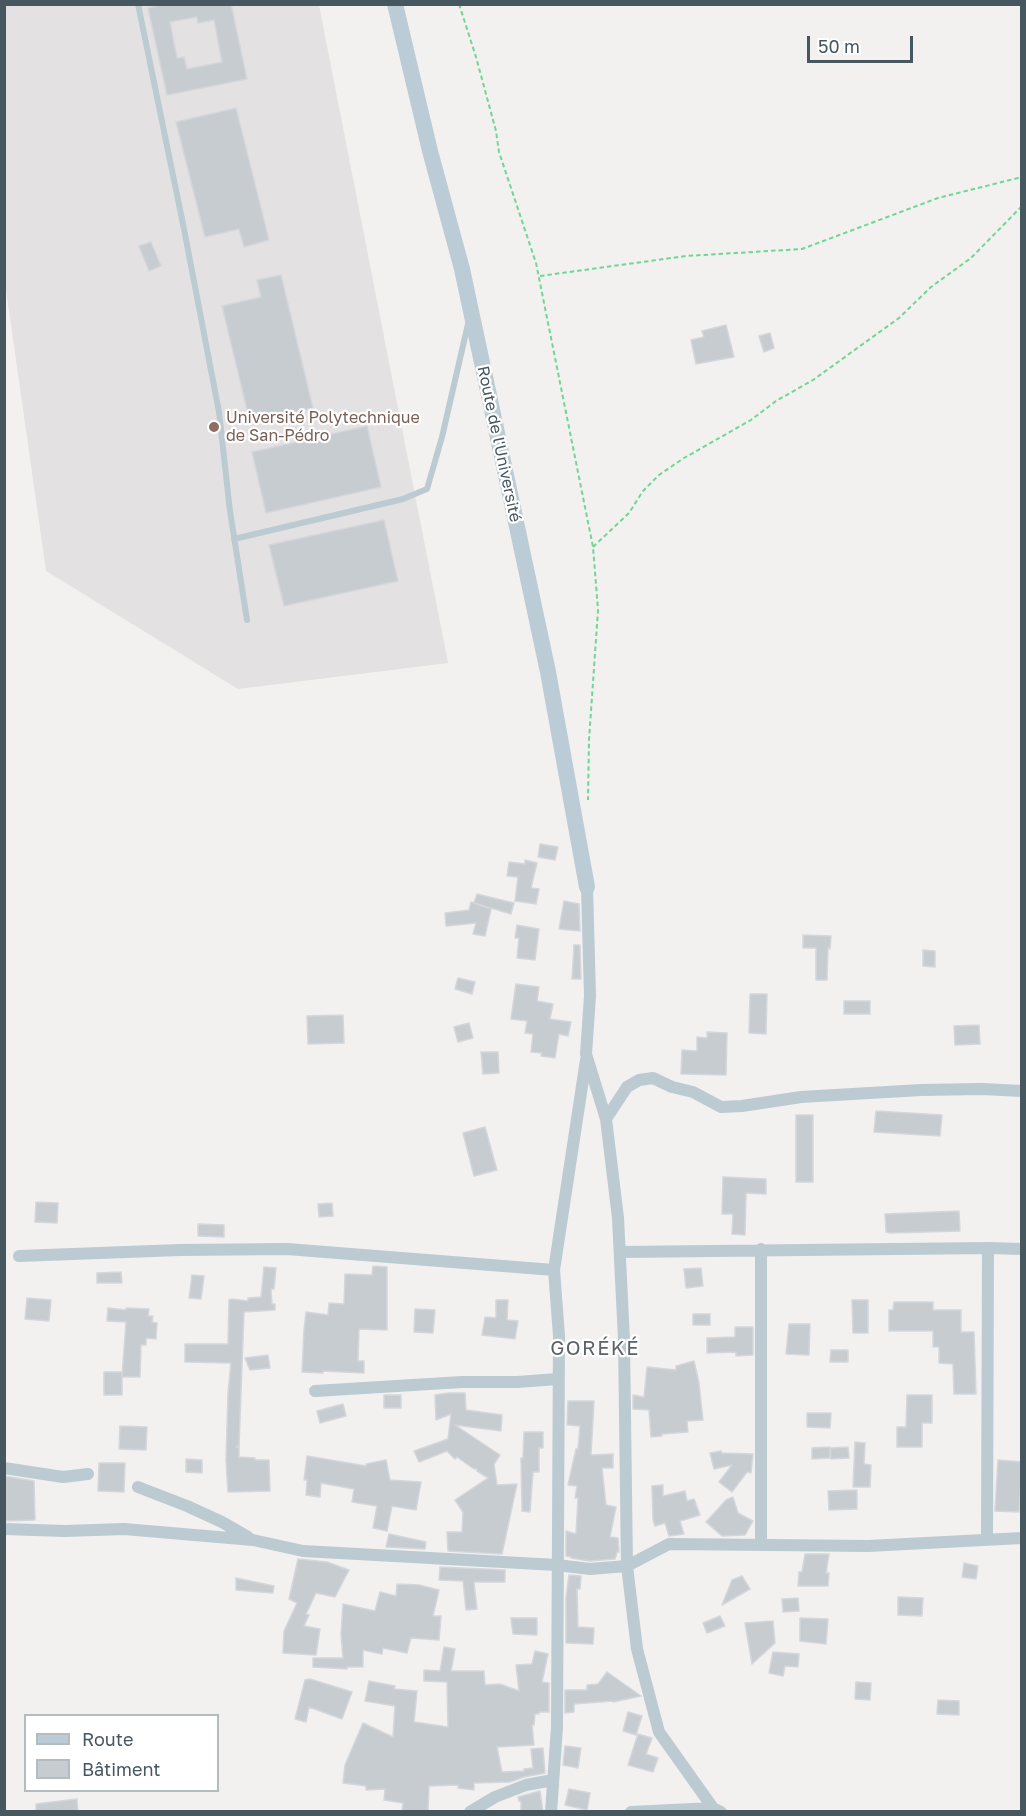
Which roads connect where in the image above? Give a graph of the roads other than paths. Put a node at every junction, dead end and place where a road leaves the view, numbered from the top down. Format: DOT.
graph roads {
  1 [pos="138,4"];
  2 [pos="395,4"];
  3 [pos="471,311"];
  4 [pos="234,539"];
  5 [pos="247,620"];
  6 [pos="587,887"];
  7 [pos="586,1054"];
  8 [pos="1022,1091"];
  9 [pos="606,1119"];
  10 [pos="988,1248"];
  11 [pos="1022,1249"];
  12 [pos="761,1250"];
  13 [pos="620,1252"];
  14 [pos="19,1256"];
  15 [pos="554,1270"];
  16 [pos="558,1379"];
  17 [pos="315,1391"];
  18 [pos="4,1467"];
  19 [pos="87,1474"];
  20 [pos="138,1487"];
  21 [pos="4,1529"];
  22 [pos="1022,1538"];
  23 [pos="987,1539"];
  24 [pos="253,1540"];
  25 [pos="761,1544"];
  26 [pos="557,1565"];
  27 [pos="627,1566"];
  28 [pos="553,1780"];
  29 [pos="717,1810"];
  30 [pos="470,1812"];
  31 [pos="551,1812"];
  32 [pos="631,1812"];
  1 -- 4 [label="lane"];
  2 -- 3 [label="street, Route de l'Université"];
  3 -- 4 [label="lane"];
  3 -- 6 [label="street, Route de l'Université"];
  4 -- 5 [label="lane"];
  6 -- 7 [label="street"];
  7 -- 9 [label="street"];
  7 -- 15 [label="street"];
  8 -- 9 [label="street"];
  9 -- 13 [label="street"];
  10 -- 11 [label="street"];
  10 -- 12 [label="street"];
  10 -- 23 [label="street"];
  12 -- 13 [label="street"];
  12 -- 25 [label="street"];
  13 -- 27 [label="street"];
  14 -- 15 [label="street"];
  15 -- 16 [label="street"];
  16 -- 17 [label="street"];
  16 -- 26 [label="street"];
  18 -- 19 [label="street"];
  20 -- 24 [label="street"];
  21 -- 24 [label="street"];
  22 -- 23 [label="street"];
  23 -- 25 [label="street"];
  24 -- 26 [label="street"];
  25 -- 27 [label="street"];
  26 -- 27 [label="street"];
  26 -- 28 [label="street"];
  27 -- 29 [label="street"];
  28 -- 30 [label="street"];
  28 -- 31 [label="street"];
  29 -- 32 [label="street"];
}
